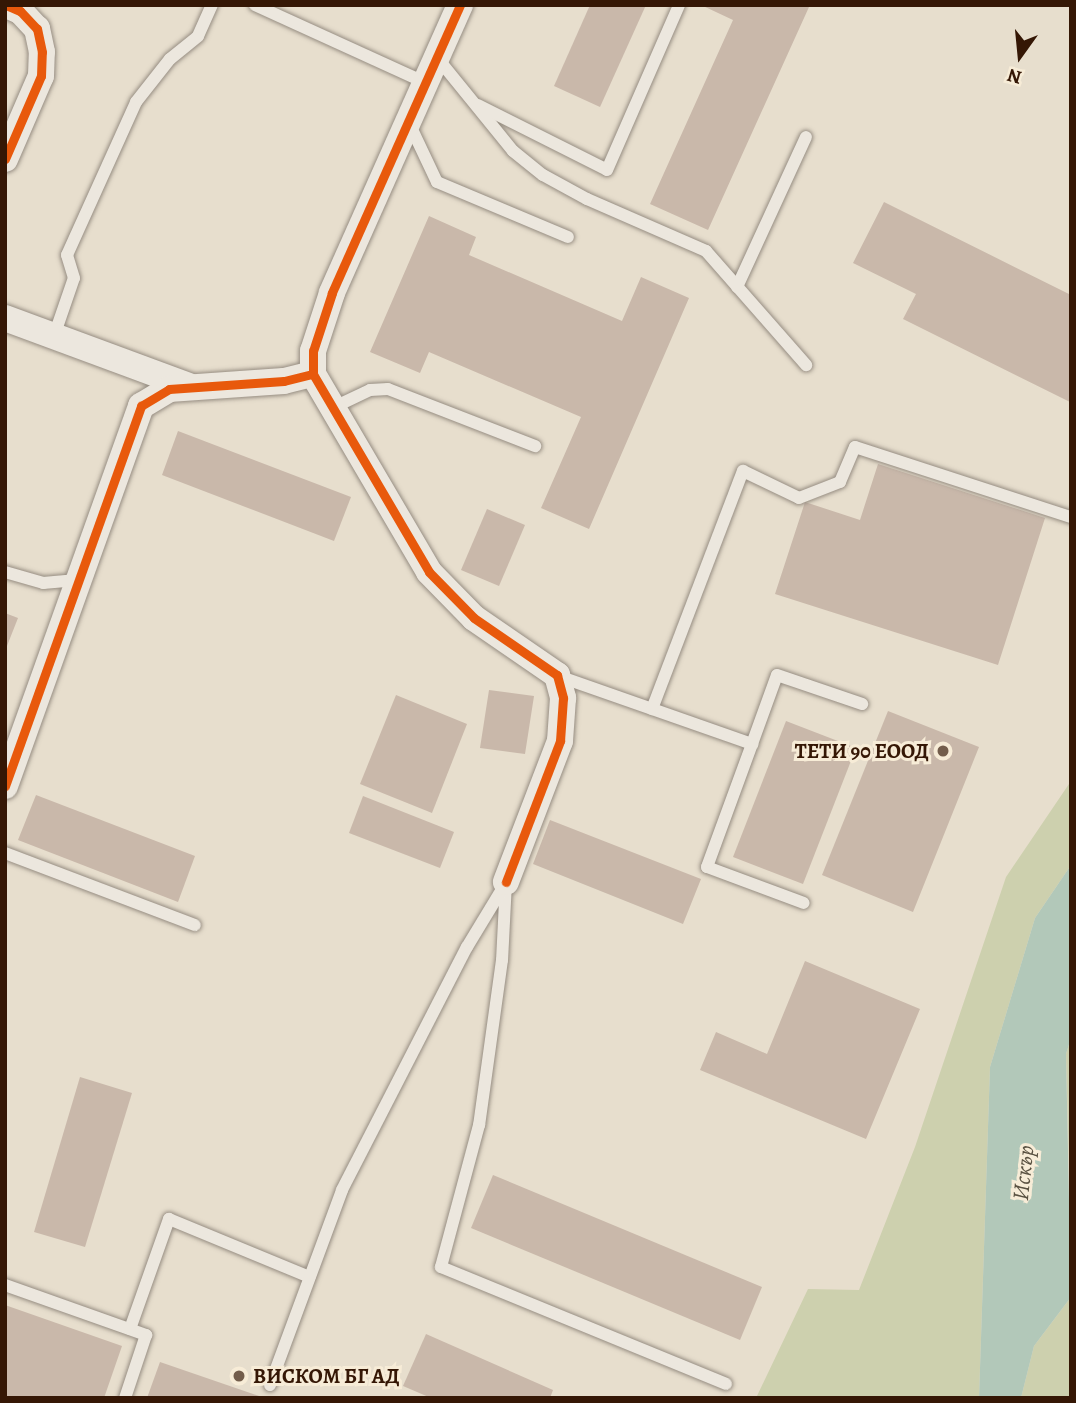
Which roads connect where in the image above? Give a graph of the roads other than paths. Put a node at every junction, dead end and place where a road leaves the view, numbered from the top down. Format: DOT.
graph roads {
  1 [pos="6,5"];
  2 [pos="212,5"];
  3 [pos="255,5"];
  4 [pos="460,5"];
  5 [pos="679,5"];
  6 [pos="439,60"];
  7 [pos="428,84"];
  8 [pos="468,100"];
  9 [pos="410,125"];
  10 [pos="806,137"];
  11 [pos="5,159"];
  12 [pos="568,237"];
  13 [pos="737,287"];
  14 [pos="5,318"];
  15 [pos="54,336"];
  16 [pos="806,365"];
  17 [pos="313,374"];
  18 [pos="189,386"];
  19 [pos="330,409"];
  20 [pos="535,446"];
  21 [pos="1071,517"];
  22 [pos="5,572"];
  23 [pos="77,580"];
  24 [pos="556,675"];
  25 [pos="862,704"];
  26 [pos="652,709"];
  27 [pos="752,744"];
  28 [pos="5,786"];
  29 [pos="5,853"];
  30 [pos="506,882"];
  31 [pos="804,903"];
  32 [pos="195,925"];
  33 [pos="310,1277"];
  34 [pos="5,1285"];
  35 [pos="130,1329"];
  36 [pos="726,1384"];
  37 [pos="270,1385"];
  38 [pos="125,1398"];
  1 -- 11 [label="street"];
  2 -- 15 [label="lane"];
  3 -- 7 [label="lane"];
  4 -- 6 [label="street"];
  5 -- 8 [label="lane"];
  6 -- 7 [label="street"];
  6 -- 8 [label="lane"];
  7 -- 9 [label="street"];
  8 -- 13 [label="lane"];
  9 -- 12 [label="lane"];
  9 -- 17 [label="street"];
  10 -- 13 [label="lane"];
  13 -- 16 [label="lane"];
  14 -- 15 [label="street"];
  15 -- 18 [label="street"];
  17 -- 18 [label="street"];
  17 -- 19 [label="street"];
  18 -- 23 [label="street"];
  19 -- 20 [label="lane"];
  19 -- 24 [label="street"];
  21 -- 26 [label="lane"];
  22 -- 23 [label="lane"];
  23 -- 28 [label="street"];
  24 -- 26 [label="lane"];
  24 -- 30 [label="street"];
  25 -- 27 [label="lane"];
  26 -- 27 [label="lane"];
  27 -- 31 [label="lane"];
  29 -- 32 [label="lane"];
  30 -- 33 [label="lane"];
  30 -- 36 [label="lane"];
  33 -- 35 [label="lane"];
  33 -- 37 [label="lane"];
  34 -- 35 [label="lane"];
  35 -- 38 [label="lane"];
}
